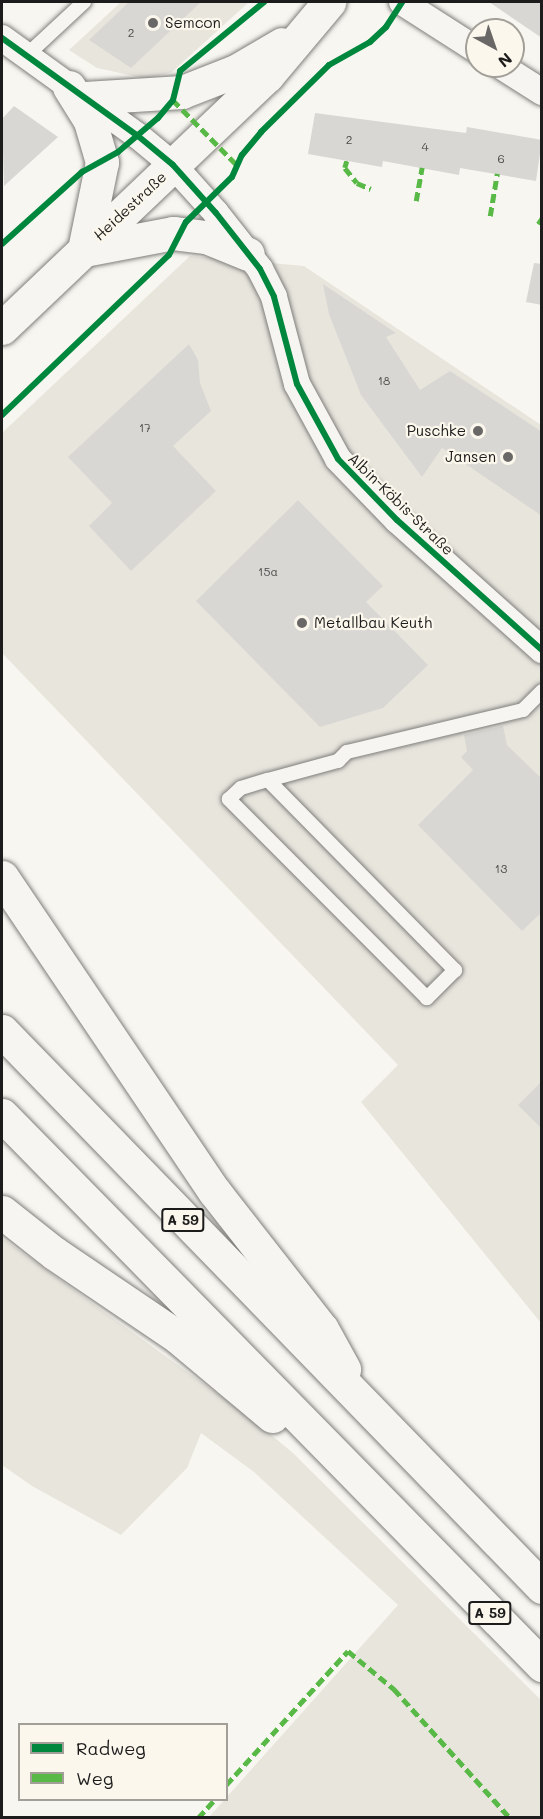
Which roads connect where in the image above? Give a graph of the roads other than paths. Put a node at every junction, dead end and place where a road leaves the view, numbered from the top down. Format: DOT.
graph roads {
  1 [pos="84,2"];
  2 [pos="330,2"];
  3 [pos="402,2"];
  4 [pos="310,28"];
  5 [pos="2,38"];
  6 [pos="465,42"];
  7 [pos="27,55"];
  8 [pos="520,78"];
  9 [pos="77,92"];
  10 [pos="542,92"];
  11 [pos="173,165"];
  12 [pos="84,250"];
  13 [pos="248,254"];
  14 [pos="2,328"];
  15 [pos="542,650"];
  16 [pos="542,691"];
  17 [pos="268,780"];
  18 [pos="2,877"];
  19 [pos="2,1031"];
  20 [pos="2,1115"];
  21 [pos="2,1212"];
  22 [pos="365,1407"];
  23 [pos="439,1560"];
  24 [pos="542,1587"];
  25 [pos="542,1665"];
  1 -- 7 [label="lane"];
  2 -- 4 [label="main road, Heidestraße"];
  3 -- 6 [label="street"];
  4 -- 9 [label="main road"];
  4 -- 11 [label="main road, Heidestraße"];
  5 -- 7 [label="street, Albin-Köbis-Straße"];
  7 -- 9 [label="street, Albin-Köbis-Straße"];
  8 -- 10 [label="street"];
  9 -- 11 [label="street, Albin-Köbis-Straße"];
  9 -- 12 [label="main road"];
  11 -- 12 [label="main road, Heidestraße"];
  11 -- 13 [label="street, Albin-Köbis-Straße"];
  12 -- 13 [label="main road"];
  12 -- 14 [label="main road, Heidestraße"];
  13 -- 15 [label="street, Albin-Köbis-Straße"];
  16 -- 17 [label="lane"];
  17 -- 17 [label="lane"];
  18 -- 22 [label="main road"];
  19 -- 22 [label="main road, A 59"];
  20 -- 23 [label="main road, A 59"];
  21 -- 23 [label="main road"];
  22 -- 24 [label="main road, A 59"];
  23 -- 25 [label="main road, A 59"];
}
